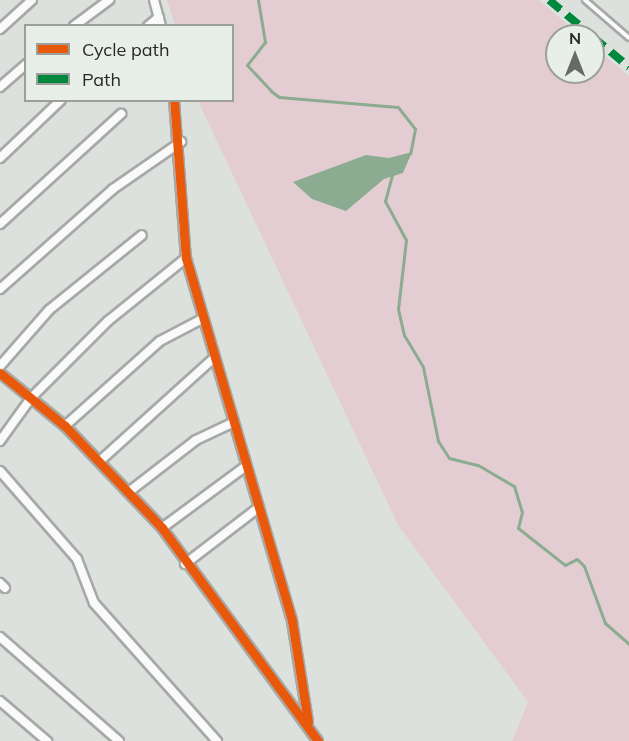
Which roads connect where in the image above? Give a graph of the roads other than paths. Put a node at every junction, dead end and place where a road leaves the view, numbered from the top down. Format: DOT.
graph roads {
  1 [pos="32,0"];
  2 [pos="109,0"];
  3 [pos="154,0"];
  4 [pos="585,0"];
  5 [pos="160,21"];
  6 [pos="77,24"];
  7 [pos="0,29"];
  8 [pos="629,38"];
  9 [pos="24,66"];
  10 [pos="0,87"];
  11 [pos="59,102"];
  12 [pos="174,102"];
  13 [pos="121,114"];
  14 [pos="181,142"];
  15 [pos="0,158"];
  16 [pos="0,224"];
  17 [pos="142,235"];
  18 [pos="186,258"];
  19 [pos="0,289"];
  20 [pos="202,319"];
  21 [pos="214,358"];
  22 [pos="0,366"];
  23 [pos="0,373"];
  24 [pos="32,398"];
  25 [pos="234,422"];
  26 [pos="65,426"];
  27 [pos="0,441"];
  28 [pos="100,460"];
  29 [pos="246,465"];
  30 [pos="0,471"];
  31 [pos="130,491"];
  32 [pos="258,508"];
  33 [pos="162,528"];
  34 [pos="186,564"];
  35 [pos="0,637"];
  36 [pos="0,701"];
  37 [pos="308,722"];
  38 [pos="47,741"];
  39 [pos="119,741"];
  40 [pos="217,741"];
  41 [pos="318,741"];
  1 -- 7 [label="street"];
  2 -- 6 [label="street"];
  3 -- 5 [label="street"];
  4 -- 8 [label="lane"];
  9 -- 10 [label="street"];
  11 -- 15 [label="street"];
  12 -- 14 [label="street"];
  13 -- 16 [label="street"];
  14 -- 18 [label="street"];
  14 -- 19 [label="street"];
  17 -- 22 [label="street"];
  18 -- 20 [label="street"];
  18 -- 24 [label="street"];
  20 -- 21 [label="street"];
  20 -- 26 [label="street"];
  21 -- 25 [label="street"];
  21 -- 28 [label="street"];
  23 -- 24 [label="street"];
  24 -- 26 [label="street"];
  24 -- 27 [label="street"];
  25 -- 29 [label="street"];
  25 -- 31 [label="street"];
  26 -- 28 [label="street"];
  28 -- 31 [label="street"];
  29 -- 32 [label="street"];
  29 -- 33 [label="street"];
  30 -- 40 [label="street"];
  31 -- 33 [label="street"];
  32 -- 34 [label="street"];
  32 -- 37 [label="street"];
  33 -- 34 [label="street"];
  34 -- 37 [label="street"];
  35 -- 39 [label="street"];
  36 -- 38 [label="street"];
  37 -- 41 [label="street"];
}
